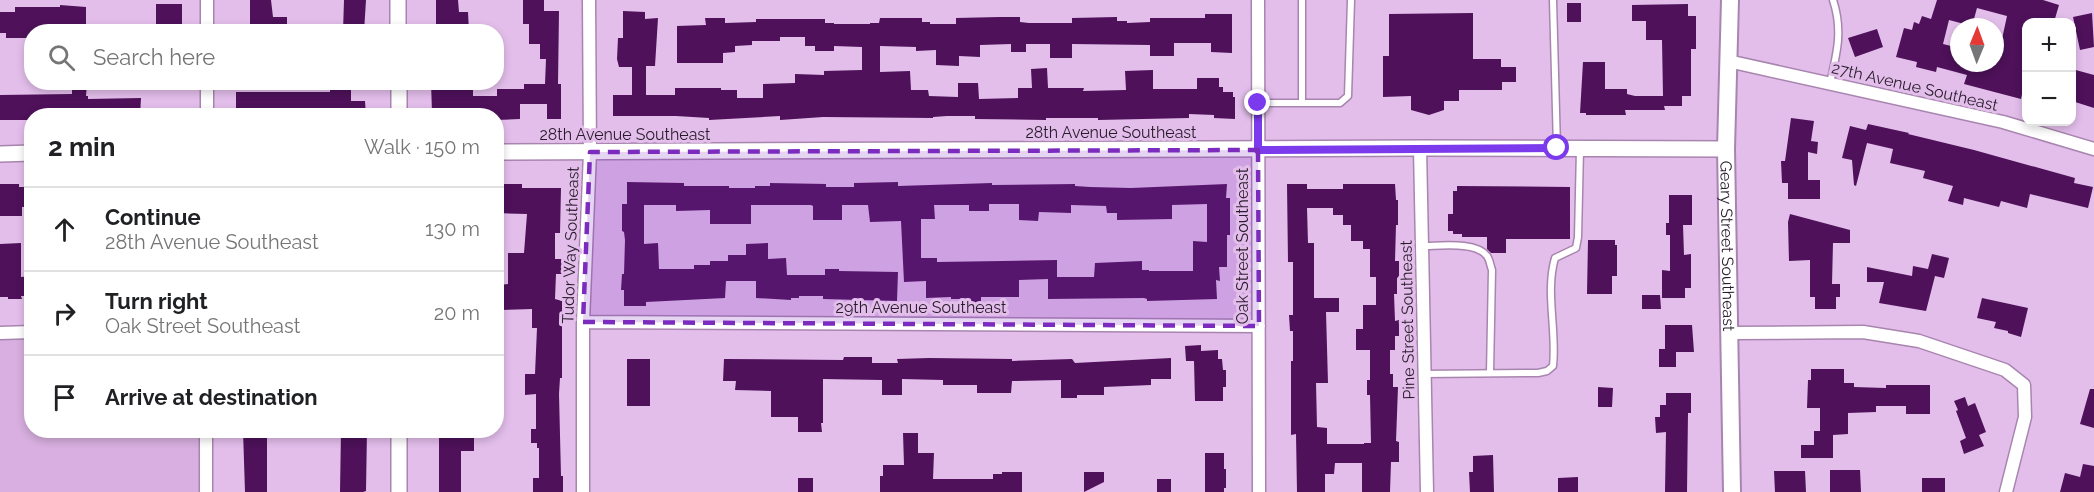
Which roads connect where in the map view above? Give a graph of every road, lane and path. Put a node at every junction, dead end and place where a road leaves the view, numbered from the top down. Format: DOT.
graph roads {
  1 [pos="207,0"];
  2 [pos="399,0"];
  3 [pos="589,0"];
  4 [pos="1258,0"];
  5 [pos="1302,0"];
  6 [pos="1351,0"];
  7 [pos="1553,0"];
  8 [pos="1730,0"];
  9 [pos="1833,0"];
  10 [pos="207,24"];
  11 [pos="399,24"];
  12 [pos="1728,61"];
  13 [pos="1830,84"];
  14 [pos="207,90"];
  15 [pos="399,90"];
  16 [pos="1258,103"];
  17 [pos="1302,103"];
  18 [pos="207,108"];
  19 [pos="399,108"];
  20 [pos="1420,148"];
  21 [pos="1557,148"];
  22 [pos="1580,148"];
  23 [pos="2094,148"];
  24 [pos="1726,149"];
  25 [pos="1258,150"];
  26 [pos="504,152"];
  27 [pos="590,152"];
  28 [pos="24,153"];
  29 [pos="0,154"];
  30 [pos="1422,246"];
  31 [pos="583,322"];
  32 [pos="1258,326"];
  33 [pos="24,332"];
  34 [pos="0,333"];
  35 [pos="1731,333"];
  36 [pos="1490,373"];
  37 [pos="1424,374"];
  38 [pos="206,438"];
  39 [pos="399,438"];
  40 [pos="206,492"];
  41 [pos="399,492"];
  42 [pos="583,492"];
  43 [pos="1259,492"];
  44 [pos="1426,492"];
  45 [pos="1732,492"];
  46 [pos="2006,492"];
  1 -- 10 [label="street"];
  2 -- 11 [label="street"];
  3 -- 27 [label="street, Tudor Way Southeast"];
  4 -- 16 [label="street, Oak Street Southeast"];
  5 -- 17 [label="lane"];
  6 -- 17 [label="lane"];
  7 -- 21 [label="lane"];
  8 -- 12 [label="main road, Geary Street Southeast"];
  9 -- 13 [label="lane"];
  12 -- 13 [label="street, 27th Avenue Southeast"];
  12 -- 24 [label="main road, Geary Street Southeast"];
  13 -- 23 [label="street, 27th Avenue Southeast"];
  14 -- 18 [label="street"];
  15 -- 19 [label="street"];
  16 -- 17 [label="lane"];
  16 -- 25 [label="street, Oak Street Southeast"];
  20 -- 21 [label="street, 28th Avenue Southeast"];
  20 -- 25 [label="street, 28th Avenue Southeast"];
  20 -- 30 [label="street, Pine Street Southeast"];
  21 -- 22 [label="street, 28th Avenue Southeast"];
  22 -- 24 [label="street, 28th Avenue Southeast"];
  22 -- 36 [label="lane"];
  24 -- 35 [label="main road, Geary Street Southeast"];
  25 -- 27 [label="street, 28th Avenue Southeast"];
  25 -- 32 [label="street, Oak Street Southeast"];
  26 -- 27 [label="street, 28th Avenue Southeast"];
  27 -- 31 [label="street, Tudor Way Southeast"];
  28 -- 29 [label="street"];
  30 -- 36 [label="lane"];
  30 -- 37 [label="street, Pine Street Southeast"];
  31 -- 32 [label="street, 29th Avenue Southeast"];
  31 -- 42 [label="street, Tudor Way Southeast"];
  32 -- 43 [label="street, Oak Street Southeast"];
  33 -- 34 [label="street"];
  35 -- 45 [label="main road, Geary Street Southeast"];
  35 -- 46 [label="street"];
  36 -- 37 [label="lane"];
  37 -- 44 [label="street, Pine Street Southeast"];
  38 -- 40 [label="street"];
  39 -- 41 [label="street"];
}
